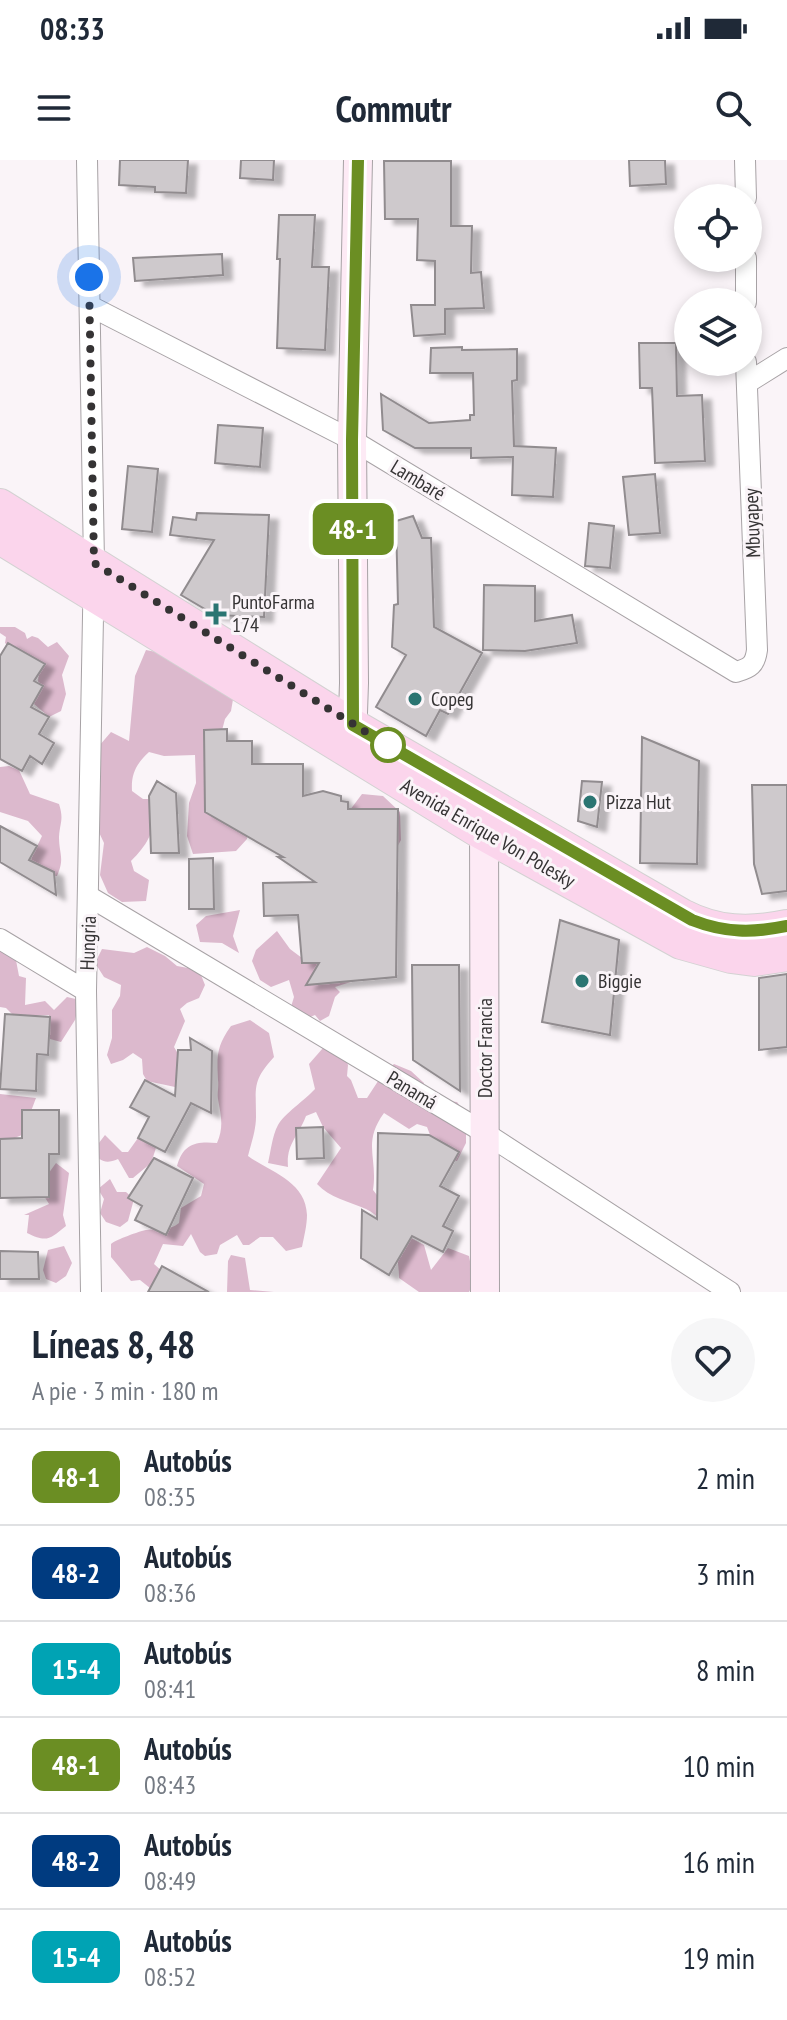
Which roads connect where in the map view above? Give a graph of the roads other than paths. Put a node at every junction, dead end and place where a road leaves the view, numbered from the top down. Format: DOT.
graph roads {
  1 [pos="87,160"];
  2 [pos="358,160"];
  3 [pos="745,160"];
  4 [pos="746,184"];
  5 [pos="90,306"];
  6 [pos="787,358"];
  7 [pos="762,367"];
  8 [pos="746,376"];
  9 [pos="352,440"];
  10 [pos="0,505"];
  11 [pos="0,538"];
  12 [pos="93,579"];
  13 [pos="736,672"];
  14 [pos="352,739"];
  15 [pos="484,818"];
  16 [pos="90,897"];
  17 [pos="787,926"];
  18 [pos="0,939"];
  19 [pos="787,955"];
  20 [pos="86,991"];
  21 [pos="485,1133"];
  22 [pos="91,1292"];
  23 [pos="485,1292"];
  24 [pos="730,1292"];
  1 -- 5 [label="street, Hungria"];
  2 -- 9 [label="street"];
  3 -- 4 [label="street"];
  5 -- 9 [label="street, Lambaré"];
  5 -- 12 [label="street, Hungria"];
  6 -- 7 [label="street"];
  8 -- 13 [label="street, Mbuyapey"];
  9 -- 13 [label="street, Lambaré"];
  9 -- 14 [label="street"];
  10 -- 12 [label="main road, Avenida Enrique Von Polesky"];
  11 -- 12 [label="main road, Avenida Enrique Von Polesky"];
  12 -- 14 [label="main road, Avenida Enrique Von Polesky"];
  12 -- 16 [label="street, Hungria"];
  14 -- 15 [label="main road, Avenida Enrique Von Polesky"];
  15 -- 17 [label="main road, Avenida Enrique Von Polesky"];
  15 -- 19 [label="main road, Avenida Enrique Von Polesky"];
  15 -- 21 [label="street, Doctor Francia"];
  16 -- 20 [label="street, Hungria"];
  16 -- 21 [label="street, Panamá"];
  18 -- 20 [label="street"];
  20 -- 22 [label="street, Hungria"];
  21 -- 23 [label="street, Doctor Francia"];
  21 -- 24 [label="street, Panamá"];
}
